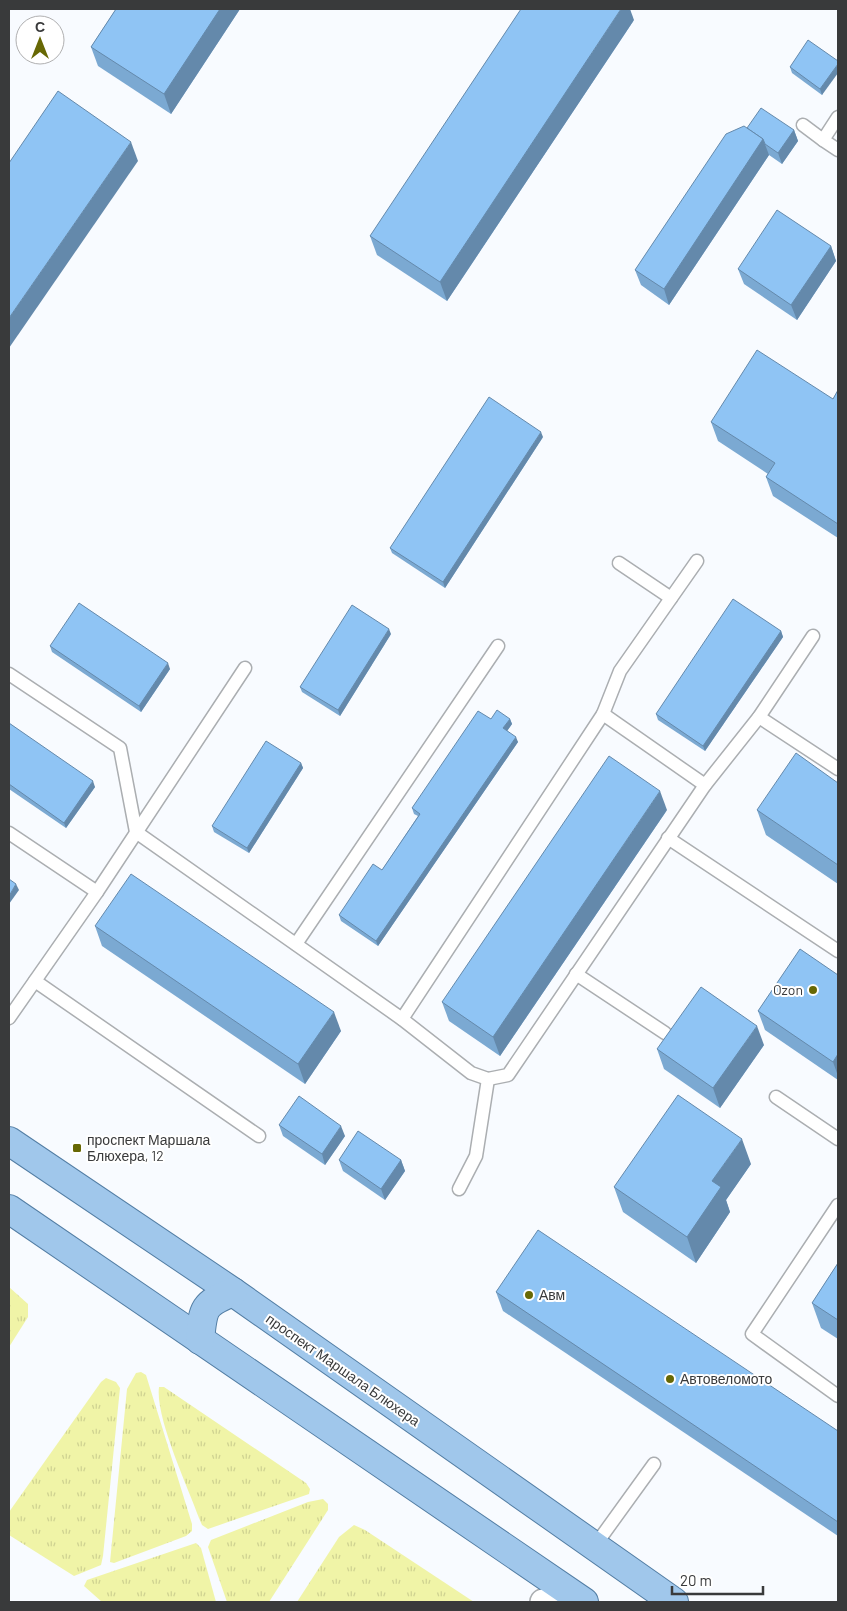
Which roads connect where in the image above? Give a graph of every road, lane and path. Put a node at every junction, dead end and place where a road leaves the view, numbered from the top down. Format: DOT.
graph roads {
  1 [pos="838,117"];
  2 [pos="803,126"];
  3 [pos="823,140"];
  4 [pos="838,150"];
  5 [pos="697,561"];
  6 [pos="619,563"];
  7 [pos="671,598"];
  8 [pos="813,636"];
  9 [pos="498,646"];
  10 [pos="244,668"];
  11 [pos="9,674"];
  12 [pos="603,714"];
  13 [pos="759,717"];
  14 [pos="838,769"];
  15 [pos="705,785"];
  16 [pos="136,832"];
  17 [pos="9,833"];
  18 [pos="668,838"];
  19 [pos="97,892"];
  20 [pos="296,944"];
  21 [pos="838,951"];
  22 [pos="576,974"];
  23 [pos="35,981"];
  24 [pos="9,1018"];
  25 [pos="402,1018"];
  26 [pos="665,1033"];
  27 [pos="488,1079"];
  28 [pos="776,1096"];
  29 [pos="259,1136"];
  30 [pos="838,1138"];
  31 [pos="9,1141"];
  32 [pos="459,1189"];
  33 [pos="838,1205"];
  34 [pos="9,1209"];
  35 [pos="233,1292"];
  36 [pos="200,1340"];
  37 [pos="838,1396"];
  38 [pos="654,1464"];
  39 [pos="594,1547"];
  40 [pos="579,1599"];
  41 [pos="543,1602"];
  42 [pos="674,1602"];
  1 -- 3 [label="lane"];
  2 -- 3 [label="lane"];
  3 -- 4 [label="lane"];
  5 -- 7 [label="lane"];
  6 -- 7 [label="lane"];
  7 -- 12 [label="lane"];
  8 -- 13 [label="lane"];
  9 -- 20 [label="lane"];
  10 -- 16 [label="lane"];
  11 -- 16 [label="lane"];
  12 -- 15 [label="lane"];
  12 -- 25 [label="lane"];
  13 -- 14 [label="lane"];
  13 -- 15 [label="lane"];
  15 -- 18 [label="lane"];
  16 -- 19 [label="lane"];
  16 -- 20 [label="lane"];
  17 -- 19 [label="lane"];
  18 -- 21 [label="lane"];
  18 -- 22 [label="lane"];
  19 -- 23 [label="lane"];
  20 -- 25 [label="lane"];
  22 -- 26 [label="lane"];
  22 -- 27 [label="lane"];
  23 -- 24 [label="lane"];
  23 -- 29 [label="lane"];
  25 -- 27 [label="lane"];
  27 -- 32 [label="lane"];
  28 -- 30 [label="lane"];
  31 -- 35 [label="main road, проспект Маршала Блюхера"];
  33 -- 37 [label="lane"];
  34 -- 36 [label="main road"];
  35 -- 36 [label="main road"];
  35 -- 39 [label="main road, проспект Маршала Блюхера"];
  36 -- 40 [label="main road"];
  38 -- 39 [label="lane"];
  39 -- 42 [label="main road, проспект Маршала Блюхера"];
  40 -- 41 [label="street"];
}
